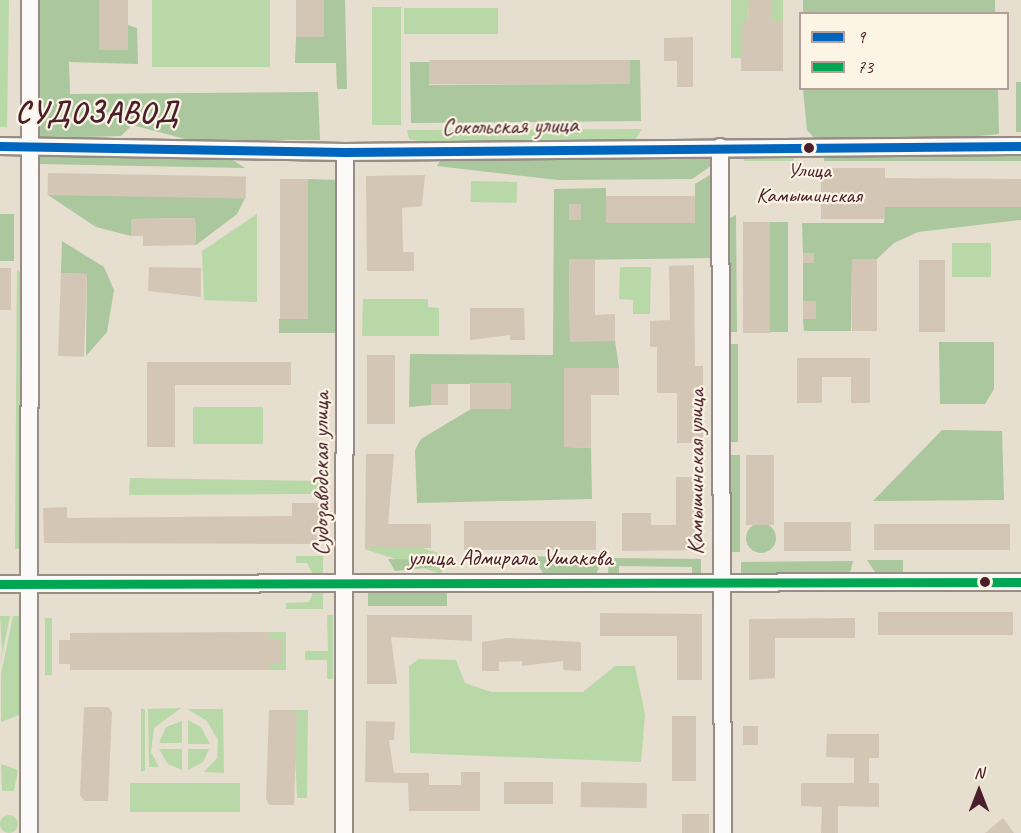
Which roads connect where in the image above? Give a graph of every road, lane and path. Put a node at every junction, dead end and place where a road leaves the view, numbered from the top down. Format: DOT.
graph roads {
  1 [pos="30,0"];
  2 [pos="0,146"];
  3 [pos="29,146"];
  4 [pos="1021,146"];
  5 [pos="720,147"];
  6 [pos="345,152"];
  7 [pos="720,581"];
  8 [pos="345,582"];
  9 [pos="1021,582"];
  10 [pos="0,584"];
  11 [pos="27,585"];
  12 [pos="29,833"];
  13 [pos="344,833"];
  14 [pos="723,833"];
  1 -- 3 [label="street"];
  2 -- 3 [label="street, Сокольская улица"];
  3 -- 6 [label="street, Сокольская улица"];
  3 -- 11 [label="street"];
  4 -- 5 [label="street, Сокольская улица"];
  5 -- 6 [label="street, Сокольская улица"];
  5 -- 7 [label="street, Камышинская улица"];
  6 -- 8 [label="street, Судозаводская улица"];
  7 -- 8 [label="street, улица Адмирала Ушакова"];
  7 -- 9 [label="street, улица Адмирала Ушакова"];
  7 -- 14 [label="street, Камышинская улица"];
  8 -- 11 [label="street, улица Адмирала Ушакова"];
  8 -- 13 [label="street, Судозаводская улица"];
  10 -- 11 [label="street, улица Адмирала Ушакова"];
  11 -- 12 [label="street"];
}
